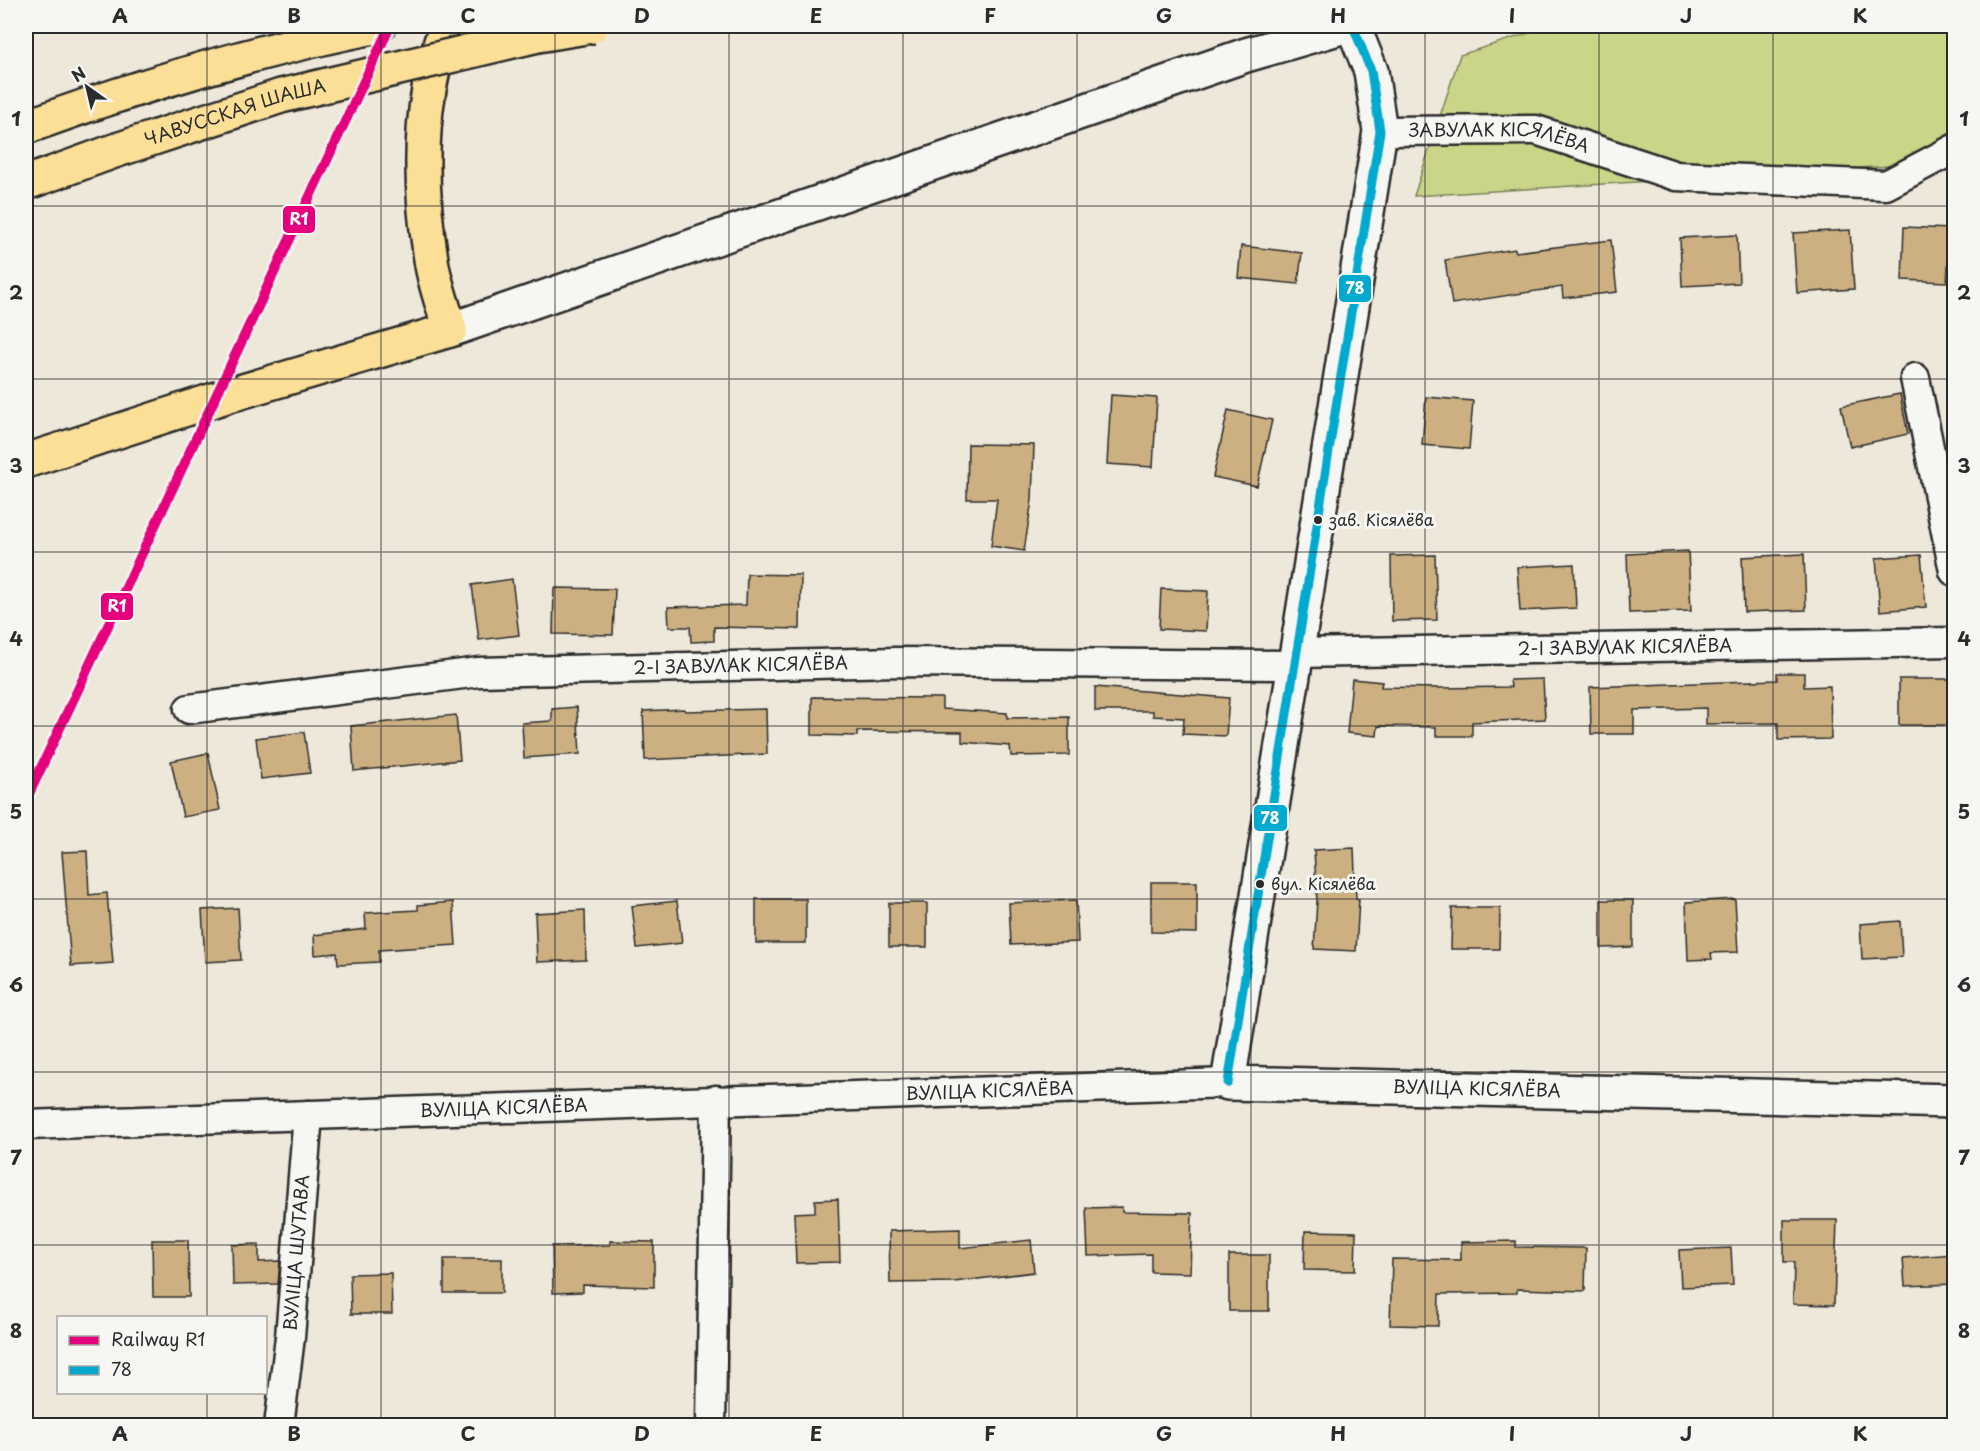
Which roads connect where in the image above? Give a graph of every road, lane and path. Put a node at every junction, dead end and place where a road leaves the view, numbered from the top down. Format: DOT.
graph roads {
  1 [pos="378,26"];
  2 [pos="447,26"];
  3 [pos="592,26"];
  4 [pos="1346,26"];
  5 [pos="1353,26"];
  6 [pos="26,127"];
  7 [pos="1380,131"];
  8 [pos="1954,150"];
  9 [pos="26,183"];
  10 [pos="450,330"];
  11 [pos="1915,378"];
  12 [pos="26,461"];
  13 [pos="1954,571"];
  14 [pos="1954,642"];
  15 [pos="1294,659"];
  16 [pos="189,709"];
  17 [pos="1228,1083"];
  18 [pos="716,1100"];
  19 [pos="1954,1101"];
  20 [pos="308,1115"];
  21 [pos="26,1125"];
  22 [pos="279,1425"];
  23 [pos="711,1425"];
  1 -- 6 [label="main road"];
  2 -- 10 [label="main road"];
  3 -- 9 [label="main road, ЧАВУССКАЯ ШАША, bridge"];
  4 -- 10 [label="street"];
  5 -- 7 [label="street"];
  7 -- 8 [label="street, ЗАВУЛАК КІСЯЛЁВА"];
  7 -- 15 [label="street, ЗАВУЛАК КІСЯЛЁВА"];
  10 -- 12 [label="main road"];
  11 -- 13 [label="street"];
  14 -- 15 [label="street, 2-І ЗАВУЛАК КІСЯЛЁВА"];
  15 -- 16 [label="street, 2-І ЗАВУЛАК КІСЯЛЁВА"];
  15 -- 17 [label="street, ЗАВУЛАК КІСЯЛЁВА"];
  17 -- 18 [label="street, ВУЛІЦА КІСЯЛЁВА"];
  17 -- 19 [label="street, ВУЛІЦА КІСЯЛЁВА"];
  18 -- 20 [label="street, ВУЛІЦА КІСЯЛЁВА"];
  18 -- 23 [label="street"];
  20 -- 21 [label="street, ВУЛІЦА КІСЯЛЁВА"];
  20 -- 22 [label="street, ВУЛІЦА ШУТАВА"];
}
